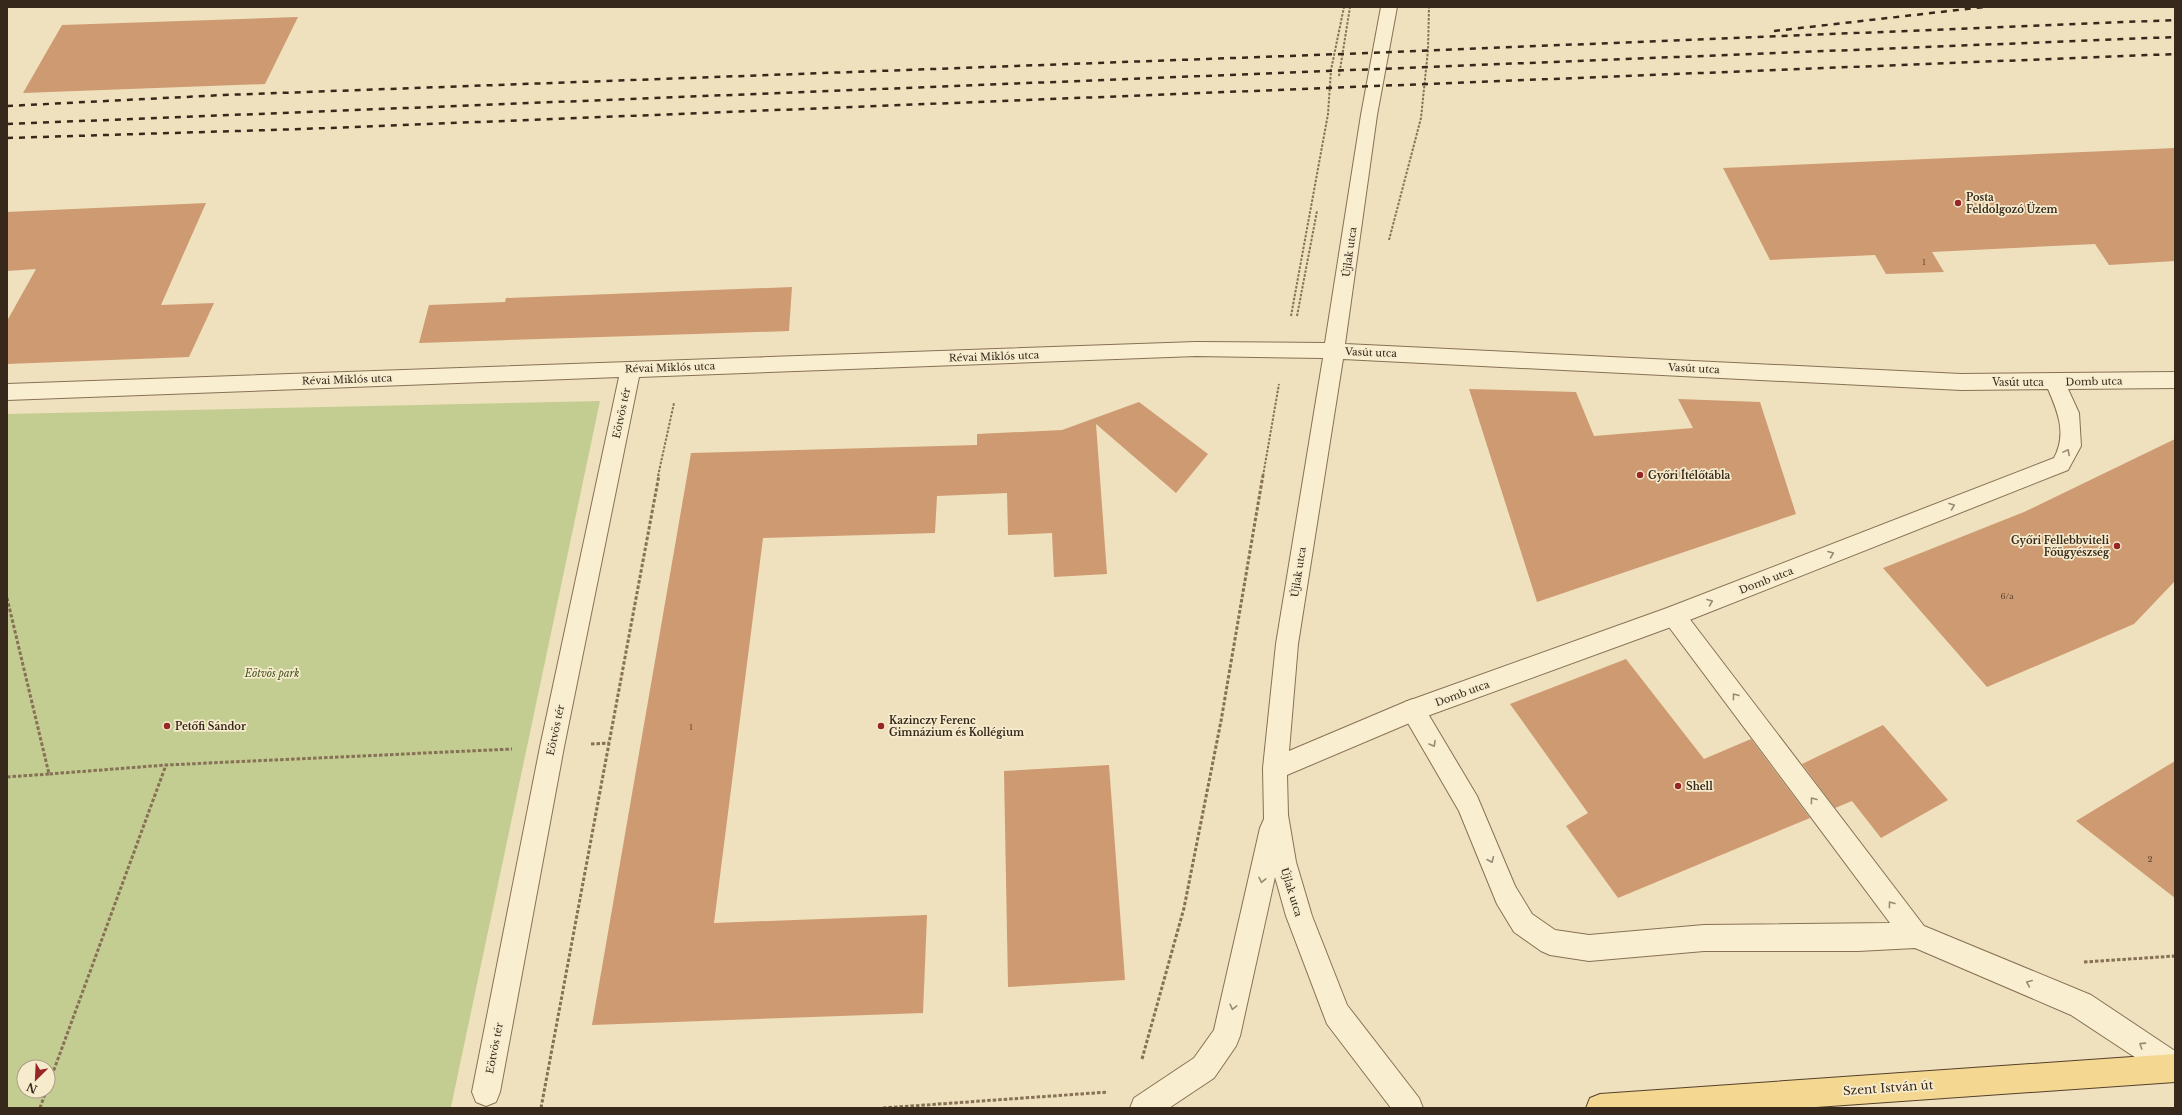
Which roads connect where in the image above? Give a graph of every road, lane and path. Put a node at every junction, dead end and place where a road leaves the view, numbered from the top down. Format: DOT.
graph roads {
  1 [pos="1344,7"];
  2 [pos="1389,7"];
  3 [pos="1429,7"];
  4 [pos="1389,240"];
  5 [pos="1285,349"];
  6 [pos="1334,351"];
  7 [pos="682,367"];
  8 [pos="631,369"];
  9 [pos="2175,380"];
  10 [pos="2055,382"];
  11 [pos="7,392"];
  12 [pos="7,598"];
  13 [pos="1674,616"];
  14 [pos="1414,710"];
  15 [pos="609,743"];
  16 [pos="552,747"];
  17 [pos="166,765"];
  18 [pos="1275,768"];
  19 [pos="49,774"];
  20 [pos="7,777"];
  21 [pos="1276,815"];
  22 [pos="1915,935"];
  23 [pos="1138,1063"];
  24 [pos="56,1064"];
  25 [pos="2175,1067"];
  26 [pos="486,1092"];
  27 [pos="1112,1092"];
  28 [pos="1672,1105"];
  29 [pos="541,1108"];
  30 [pos="883,1108"];
  31 [pos="1144,1108"];
  32 [pos="1409,1108"];
  33 [pos="1600,1108"];
  1 -- 5 [label="path"];
  2 -- 6 [label="street, Újlak utca"];
  3 -- 4 [label="path"];
  5 -- 6 [label="street, Révai Miklós utca"];
  5 -- 7 [label="street, Révai Miklós utca"];
  5 -- 23 [label="path"];
  6 -- 10 [label="street, Vasút utca"];
  6 -- 18 [label="street, Újlak utca"];
  7 -- 8 [label="street, Révai Miklós utca"];
  7 -- 15 [label="path"];
  8 -- 11 [label="street, Révai Miklós utca"];
  8 -- 16 [label="street, Eötvös tér"];
  9 -- 10 [label="street, Domb utca"];
  13 -- 10 [label="street, Domb utca, one-way"];
  12 -- 19 [label="path"];
  13 -- 14 [label="street, Domb utca"];
  22 -- 13 [label="street, one-way"];
  14 -- 18 [label="street, Domb utca"];
  14 -- 22 [label="street, one-way"];
  15 -- 16 [label="path"];
  15 -- 29 [label="path"];
  16 -- 17 [label="path"];
  16 -- 26 [label="street, Eötvös tér"];
  17 -- 19 [label="path"];
  17 -- 24 [label="path"];
  18 -- 21 [label="street, Újlak utca"];
  19 -- 20 [label="path"];
  21 -- 31 [label="street, one-way"];
  21 -- 32 [label="street, Újlak utca"];
  25 -- 22 [label="street, one-way"];
  25 -- 28 [label="main road, Szent István út"];
  27 -- 30 [label="path"];
  28 -- 33 [label="main road, Szent István út"];
}
